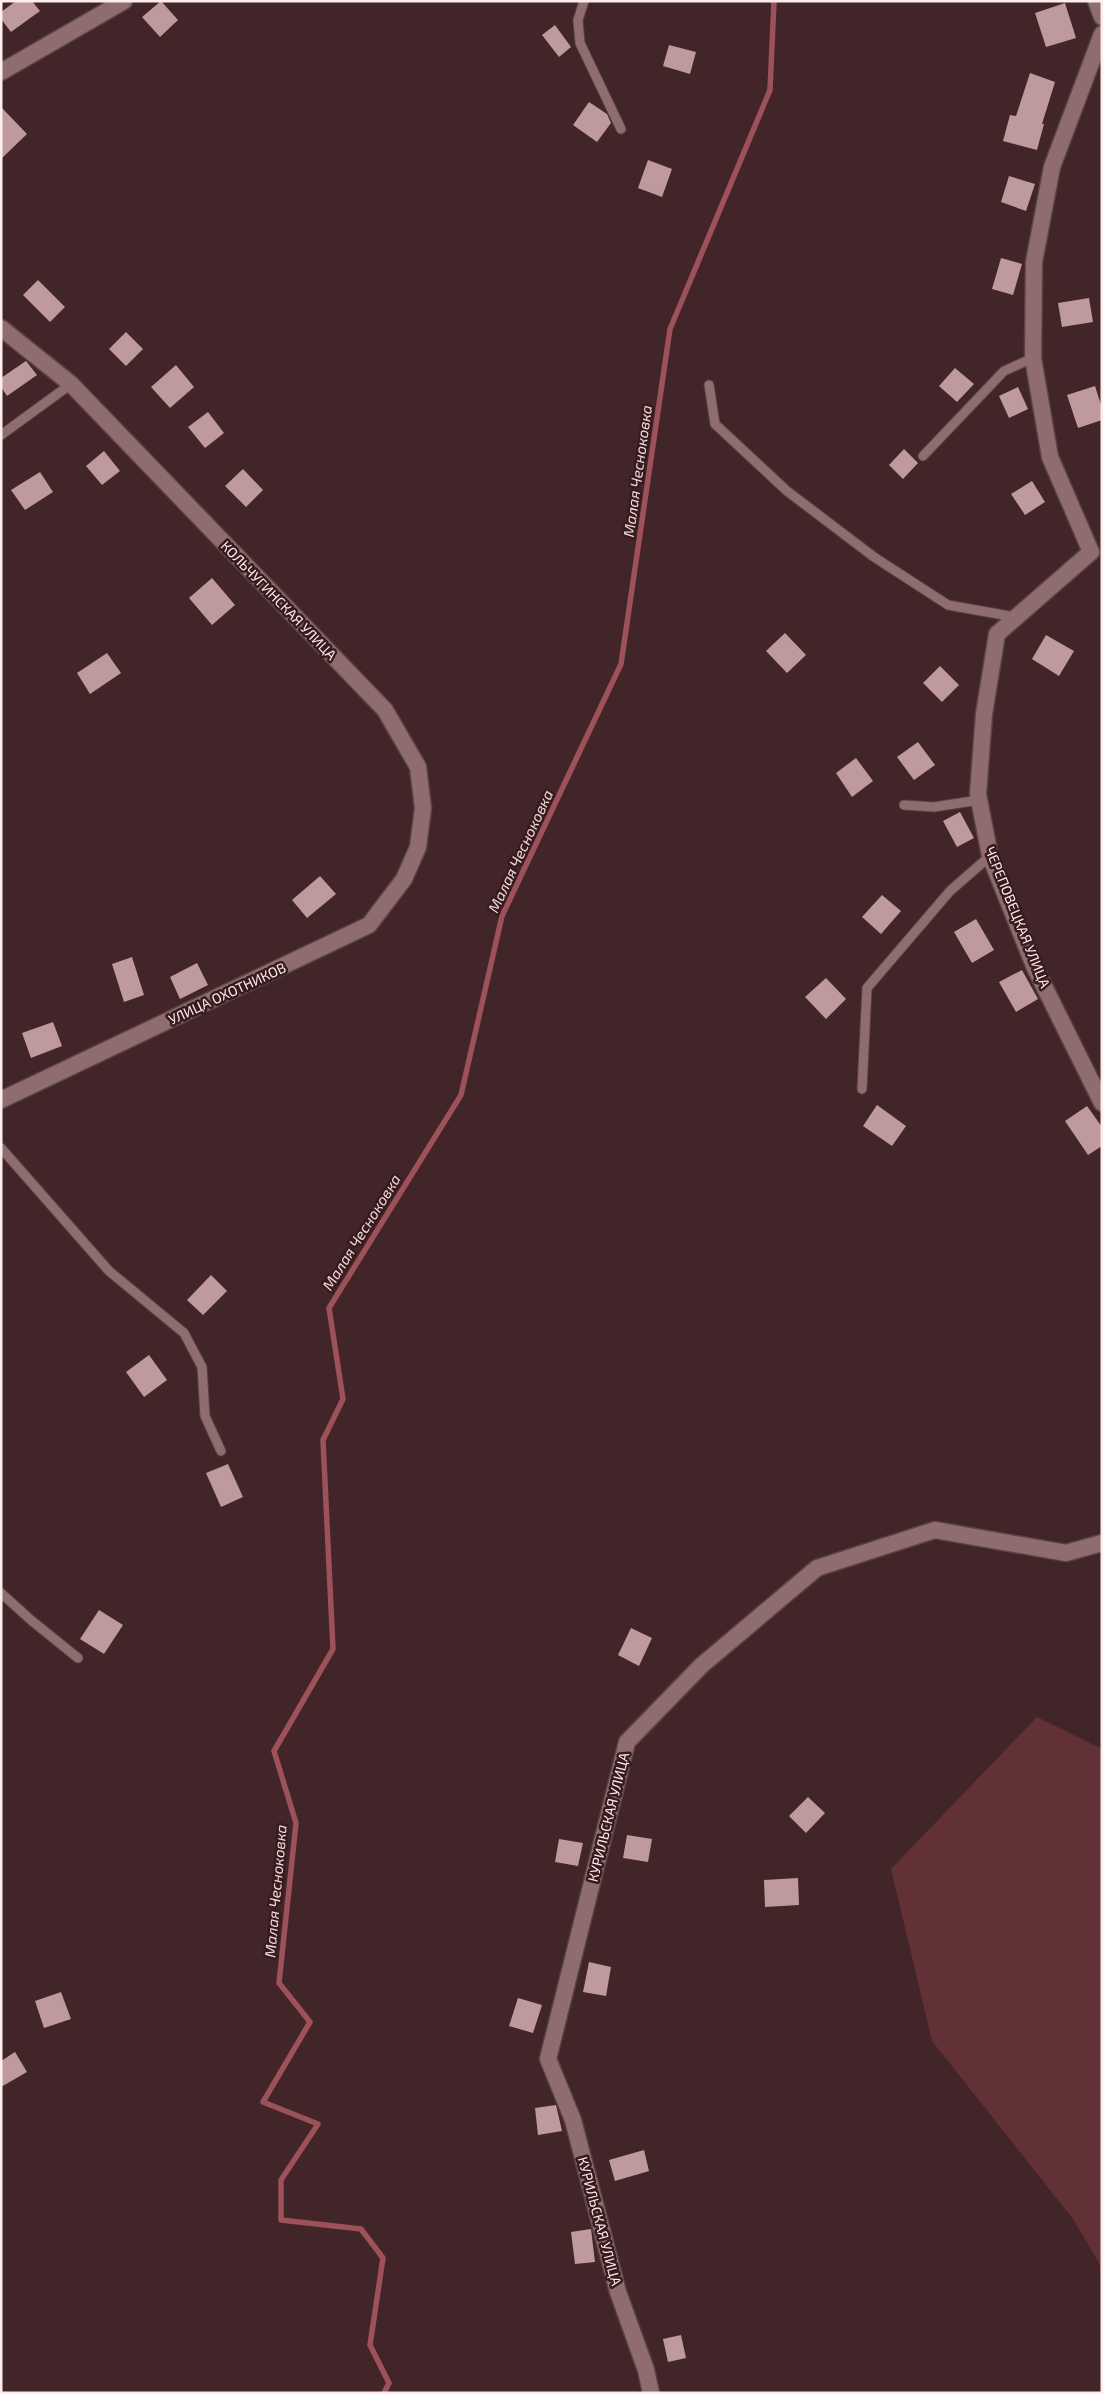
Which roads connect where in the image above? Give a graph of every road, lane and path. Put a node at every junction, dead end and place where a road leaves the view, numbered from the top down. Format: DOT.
graph roads {
  1 [pos="124,1"];
  2 [pos="584,1"];
  3 [pos="1096,1"];
  4 [pos="1102,17"];
  5 [pos="1102,34"];
  6 [pos="1,72"];
  7 [pos="622,129"];
  8 [pos="1,328"];
  9 [pos="1033,358"];
  10 [pos="71,384"];
  11 [pos="709,385"];
  12 [pos="1,435"];
  13 [pos="923,456"];
  14 [pos="1097,555"];
  15 [pos="1016,618"];
  16 [pos="979,800"];
  17 [pos="904,805"];
  18 [pos="418,847"];
  19 [pos="990,856"];
  20 [pos="862,1090"];
  21 [pos="1,1100"];
  22 [pos="1102,1102"];
  23 [pos="1,1148"];
  24 [pos="220,1451"];
  25 [pos="1102,1543"];
  26 [pos="1,1593"];
  27 [pos="78,1658"];
  28 [pos="650,2393"];
  1 -- 6 [label="street"];
  2 -- 7 [label="lane"];
  3 -- 4 [label="street"];
  5 -- 9 [label="street, ЧЕРЕПОВЕЦКАЯ УЛИЦА"];
  8 -- 10 [label="street, КОЛЬЧУГИНСКАЯ УЛИЦА"];
  9 -- 13 [label="lane"];
  9 -- 14 [label="street, ЧЕРЕПОВЕЦКАЯ УЛИЦА"];
  10 -- 12 [label="lane"];
  10 -- 18 [label="street, КОЛЬЧУГИНСКАЯ УЛИЦА"];
  11 -- 15 [label="lane"];
  14 -- 15 [label="street, ЧЕРЕПОВЕЦКАЯ УЛИЦА"];
  15 -- 16 [label="street, ЧЕРЕПОВЕЦКАЯ УЛИЦА"];
  16 -- 17 [label="lane"];
  16 -- 19 [label="street, ЧЕРЕПОВЕЦКАЯ УЛИЦА"];
  18 -- 21 [label="street, УЛИЦА ОХОТНИКОВ"];
  19 -- 20 [label="lane"];
  19 -- 22 [label="street, ЧЕРЕПОВЕЦКАЯ УЛИЦА"];
  23 -- 24 [label="lane"];
  25 -- 28 [label="street, КУРИЛЬСКАЯ УЛИЦА"];
  26 -- 27 [label="lane"];
}
